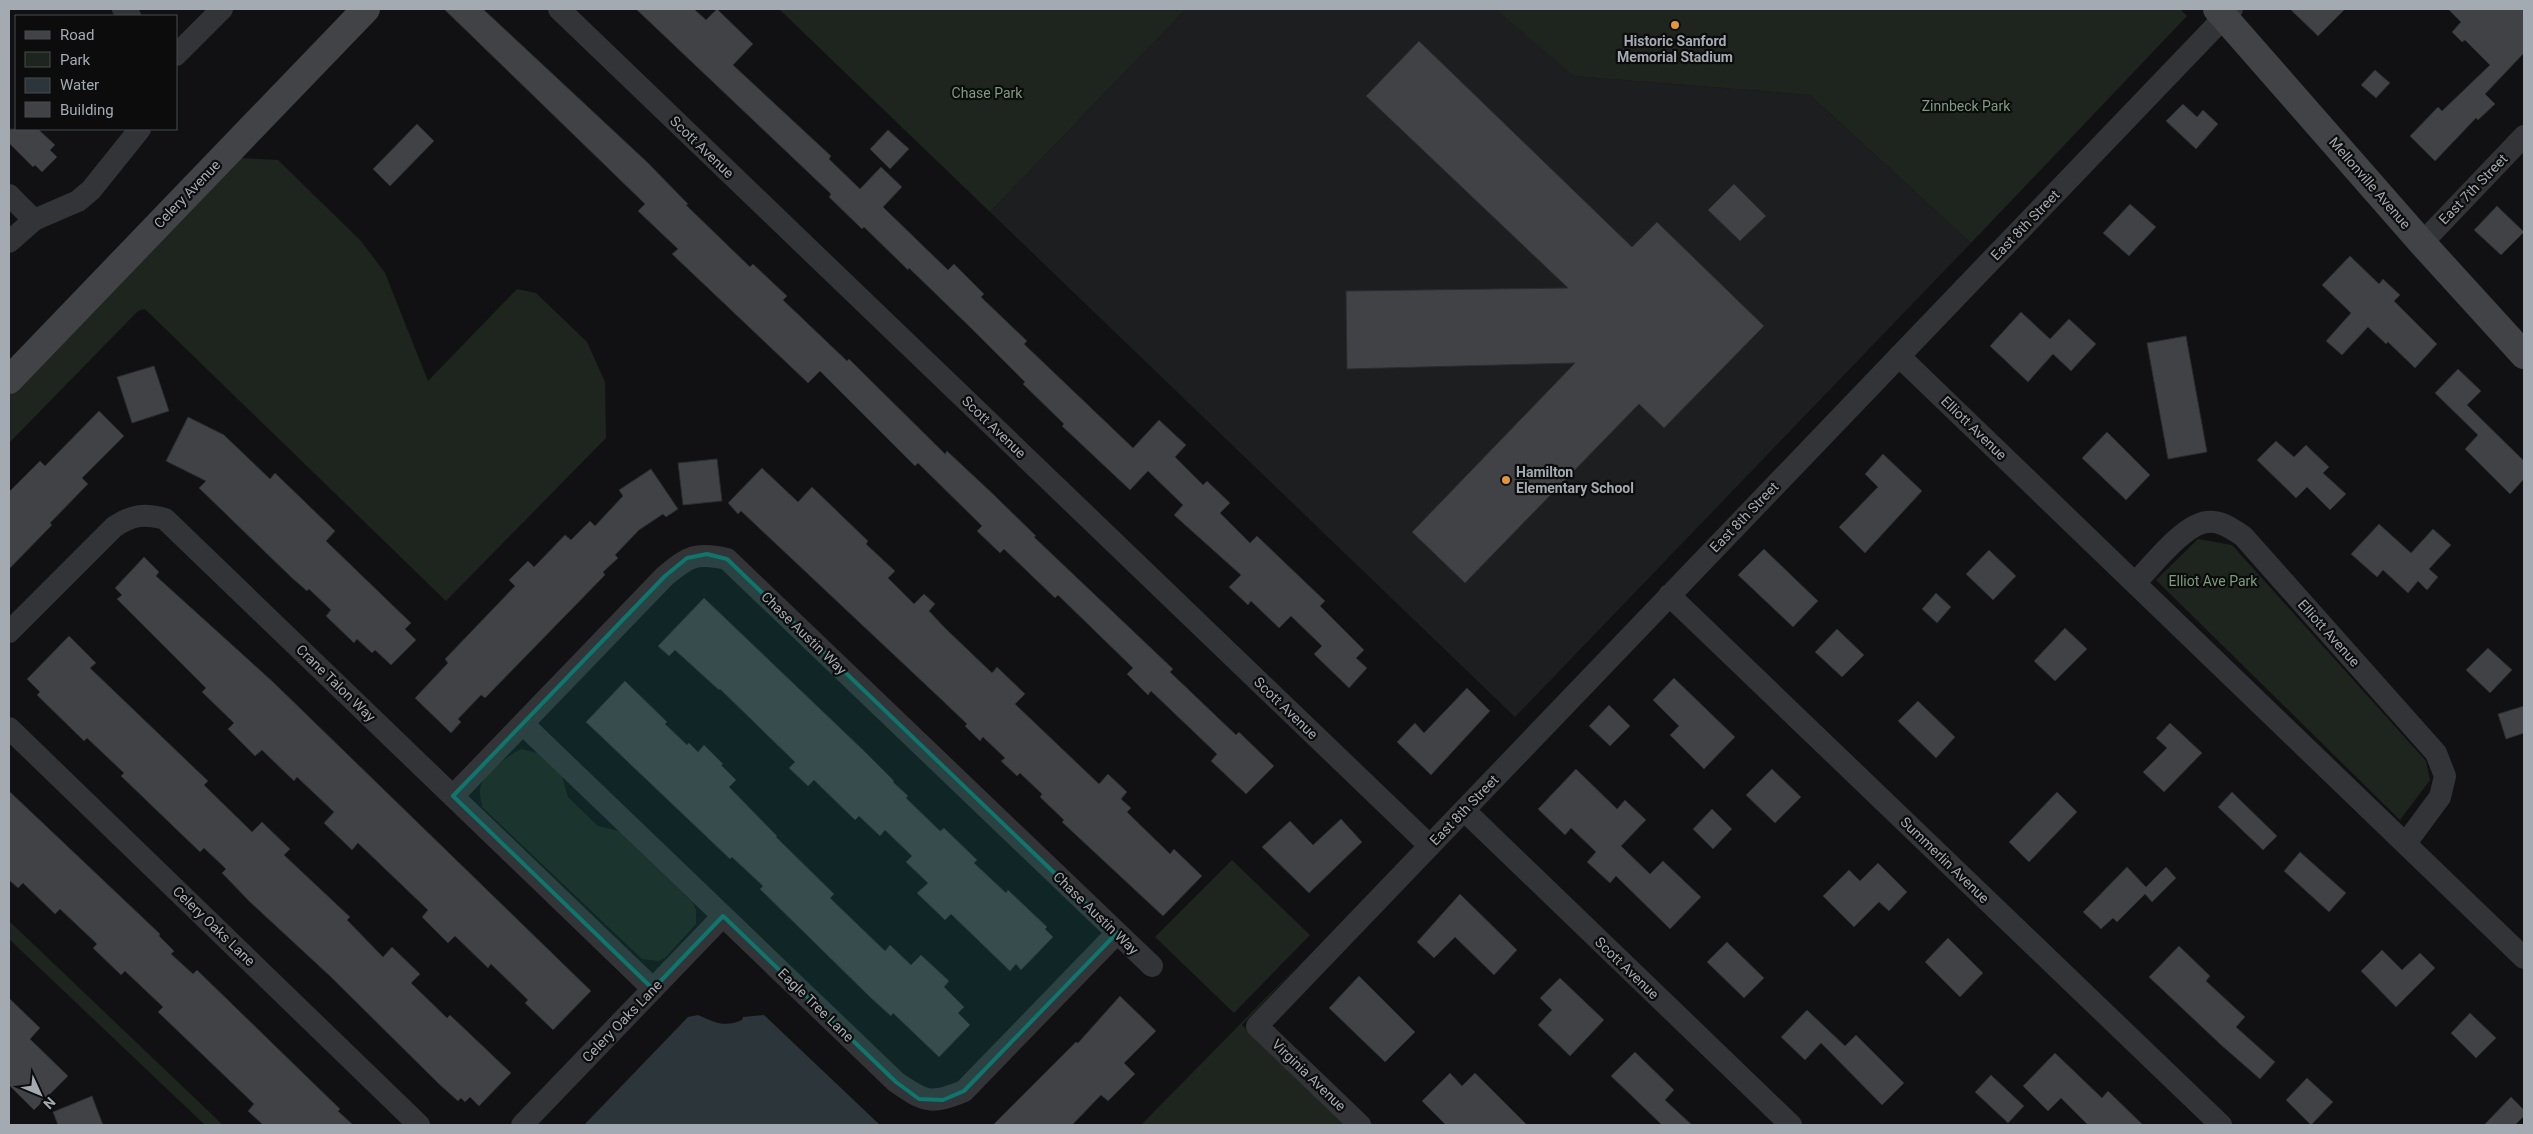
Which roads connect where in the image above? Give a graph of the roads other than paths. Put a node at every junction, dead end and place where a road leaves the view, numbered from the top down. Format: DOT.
graph roads {
  1 [pos="222,9"];
  2 [pos="366,9"];
  3 [pos="558,9"];
  4 [pos="2224,11"];
  5 [pos="178,53"];
  6 [pos="139,130"];
  7 [pos="2524,136"];
  8 [pos="9,195"];
  9 [pos="34,220"];
  10 [pos="9,242"];
  11 [pos="2422,243"];
  12 [pos="2524,355"];
  13 [pos="1899,356"];
  14 [pos="9,380"];
  15 [pos="2136,582"];
  16 [pos="1669,596"];
  17 [pos="9,632"];
  18 [pos="523,724"];
  19 [pos="9,728"];
  20 [pos="453,796"];
  21 [pos="1464,810"];
  22 [pos="2406,843"];
  23 [pos="1430,846"];
  24 [pos="722,916"];
  25 [pos="1117,933"];
  26 [pos="2524,958"];
  27 [pos="1152,966"];
  28 [pos="653,989"];
  29 [pos="1257,1026"];
  30 [pos="419,1125"];
  31 [pos="522,1125"];
  32 [pos="1360,1125"];
  33 [pos="1791,1125"];
  34 [pos="2221,1125"];
  1 -- 5 [label="street"];
  2 -- 14 [label="main road, Celery Avenue"];
  3 -- 23 [label="street, Scott Avenue"];
  4 -- 11 [label="main road, Mellonville Avenue"];
  4 -- 13 [label="street, East 8th Street"];
  6 -- 9 [label="street"];
  7 -- 11 [label="street, East 7th Street"];
  8 -- 9 [label="street"];
  9 -- 10 [label="street"];
  11 -- 12 [label="main road, Mellonville Avenue"];
  13 -- 15 [label="street, Elliott Avenue"];
  13 -- 16 [label="street, East 8th Street"];
  15 -- 22 [label="street, Elliott Avenue"];
  15 -- 22 [label="street, Elliott Avenue"];
  16 -- 21 [label="street, East 8th Street"];
  16 -- 34 [label="street, Summerlin Avenue"];
  17 -- 20 [label="street, Crane Talon Way"];
  18 -- 20 [label="street, Chase Austin Way"];
  18 -- 24 [label="street, Eagle Tree Lane"];
  18 -- 25 [label="street, Chase Austin Way"];
  19 -- 30 [label="street, Celery Oaks Lane"];
  20 -- 28 [label="street, Crane Talon Way"];
  21 -- 23 [label="street, East 8th Street"];
  21 -- 33 [label="street, Scott Avenue"];
  22 -- 26 [label="street, Elliott Avenue"];
  23 -- 29 [label="street, East 8th Street"];
  24 -- 25 [label="street, Eagle Tree Lane"];
  24 -- 28 [label="street, Celery Oaks Lane"];
  25 -- 27 [label="street, Chase Austin Way"];
  28 -- 31 [label="street, Celery Oaks Lane"];
  29 -- 32 [label="street, Virginia Avenue"];
}
